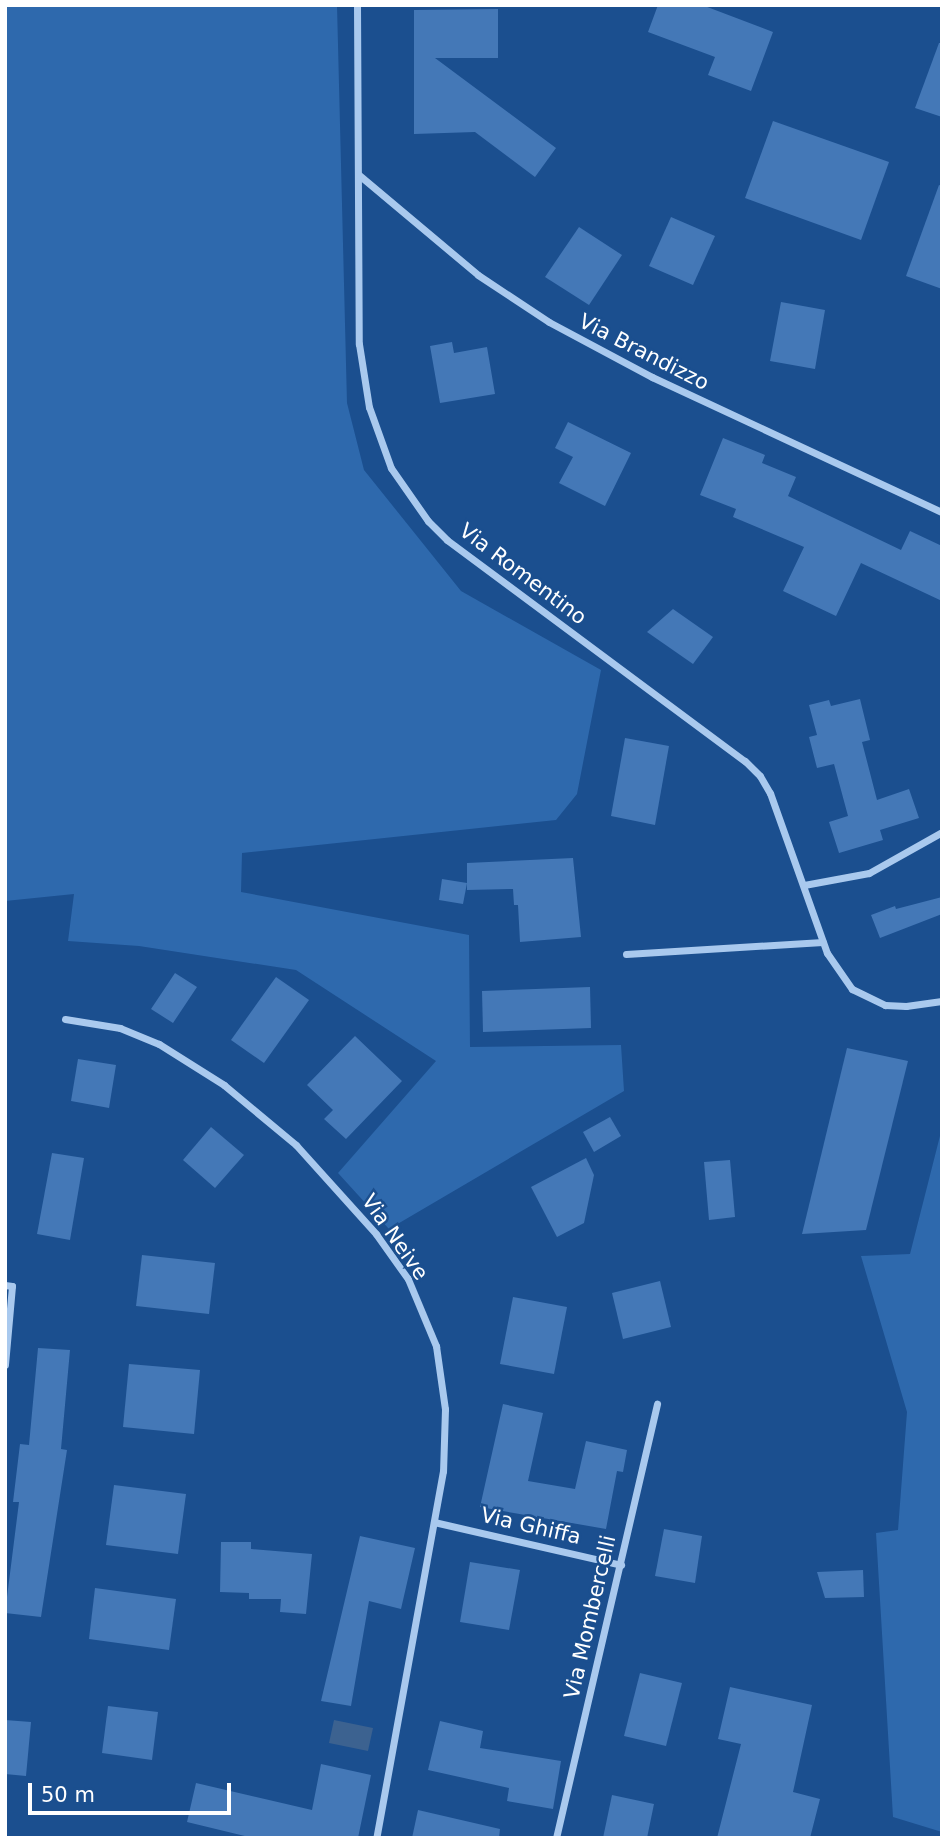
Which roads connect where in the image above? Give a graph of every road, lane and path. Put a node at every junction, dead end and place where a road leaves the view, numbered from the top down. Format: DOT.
graph roads {
  1 [pos="357,5"];
  2 [pos="359,175"];
  3 [pos="942,512"];
  4 [pos="942,832"];
  5 [pos="804,885"];
  6 [pos="823,942"];
  7 [pos="626,954"];
  8 [pos="942,1000"];
  9 [pos="65,1019"];
  10 [pos="5,1285"];
  11 [pos="5,1365"];
  12 [pos="657,1405"];
  13 [pos="434,1522"];
  14 [pos="621,1565"];
  15 [pos="376,1838"];
  16 [pos="556,1838"];
  1 -- 2 [label="street, Via Romentino"];
  2 -- 3 [label="street, Via Brandizzo"];
  2 -- 5 [label="street, Via Romentino"];
  4 -- 5 [label="street"];
  5 -- 6 [label="street, Via Romentino"];
  6 -- 7 [label="street"];
  6 -- 8 [label="street, Via Romentino"];
  9 -- 13 [label="street, Via Neive"];
  10 -- 11 [label="street"];
  12 -- 14 [label="street, Via Mombercelli"];
  13 -- 14 [label="street, Via Ghiffa"];
  13 -- 15 [label="street, Via Neive"];
  14 -- 16 [label="street, Via Mombercelli"];
}
